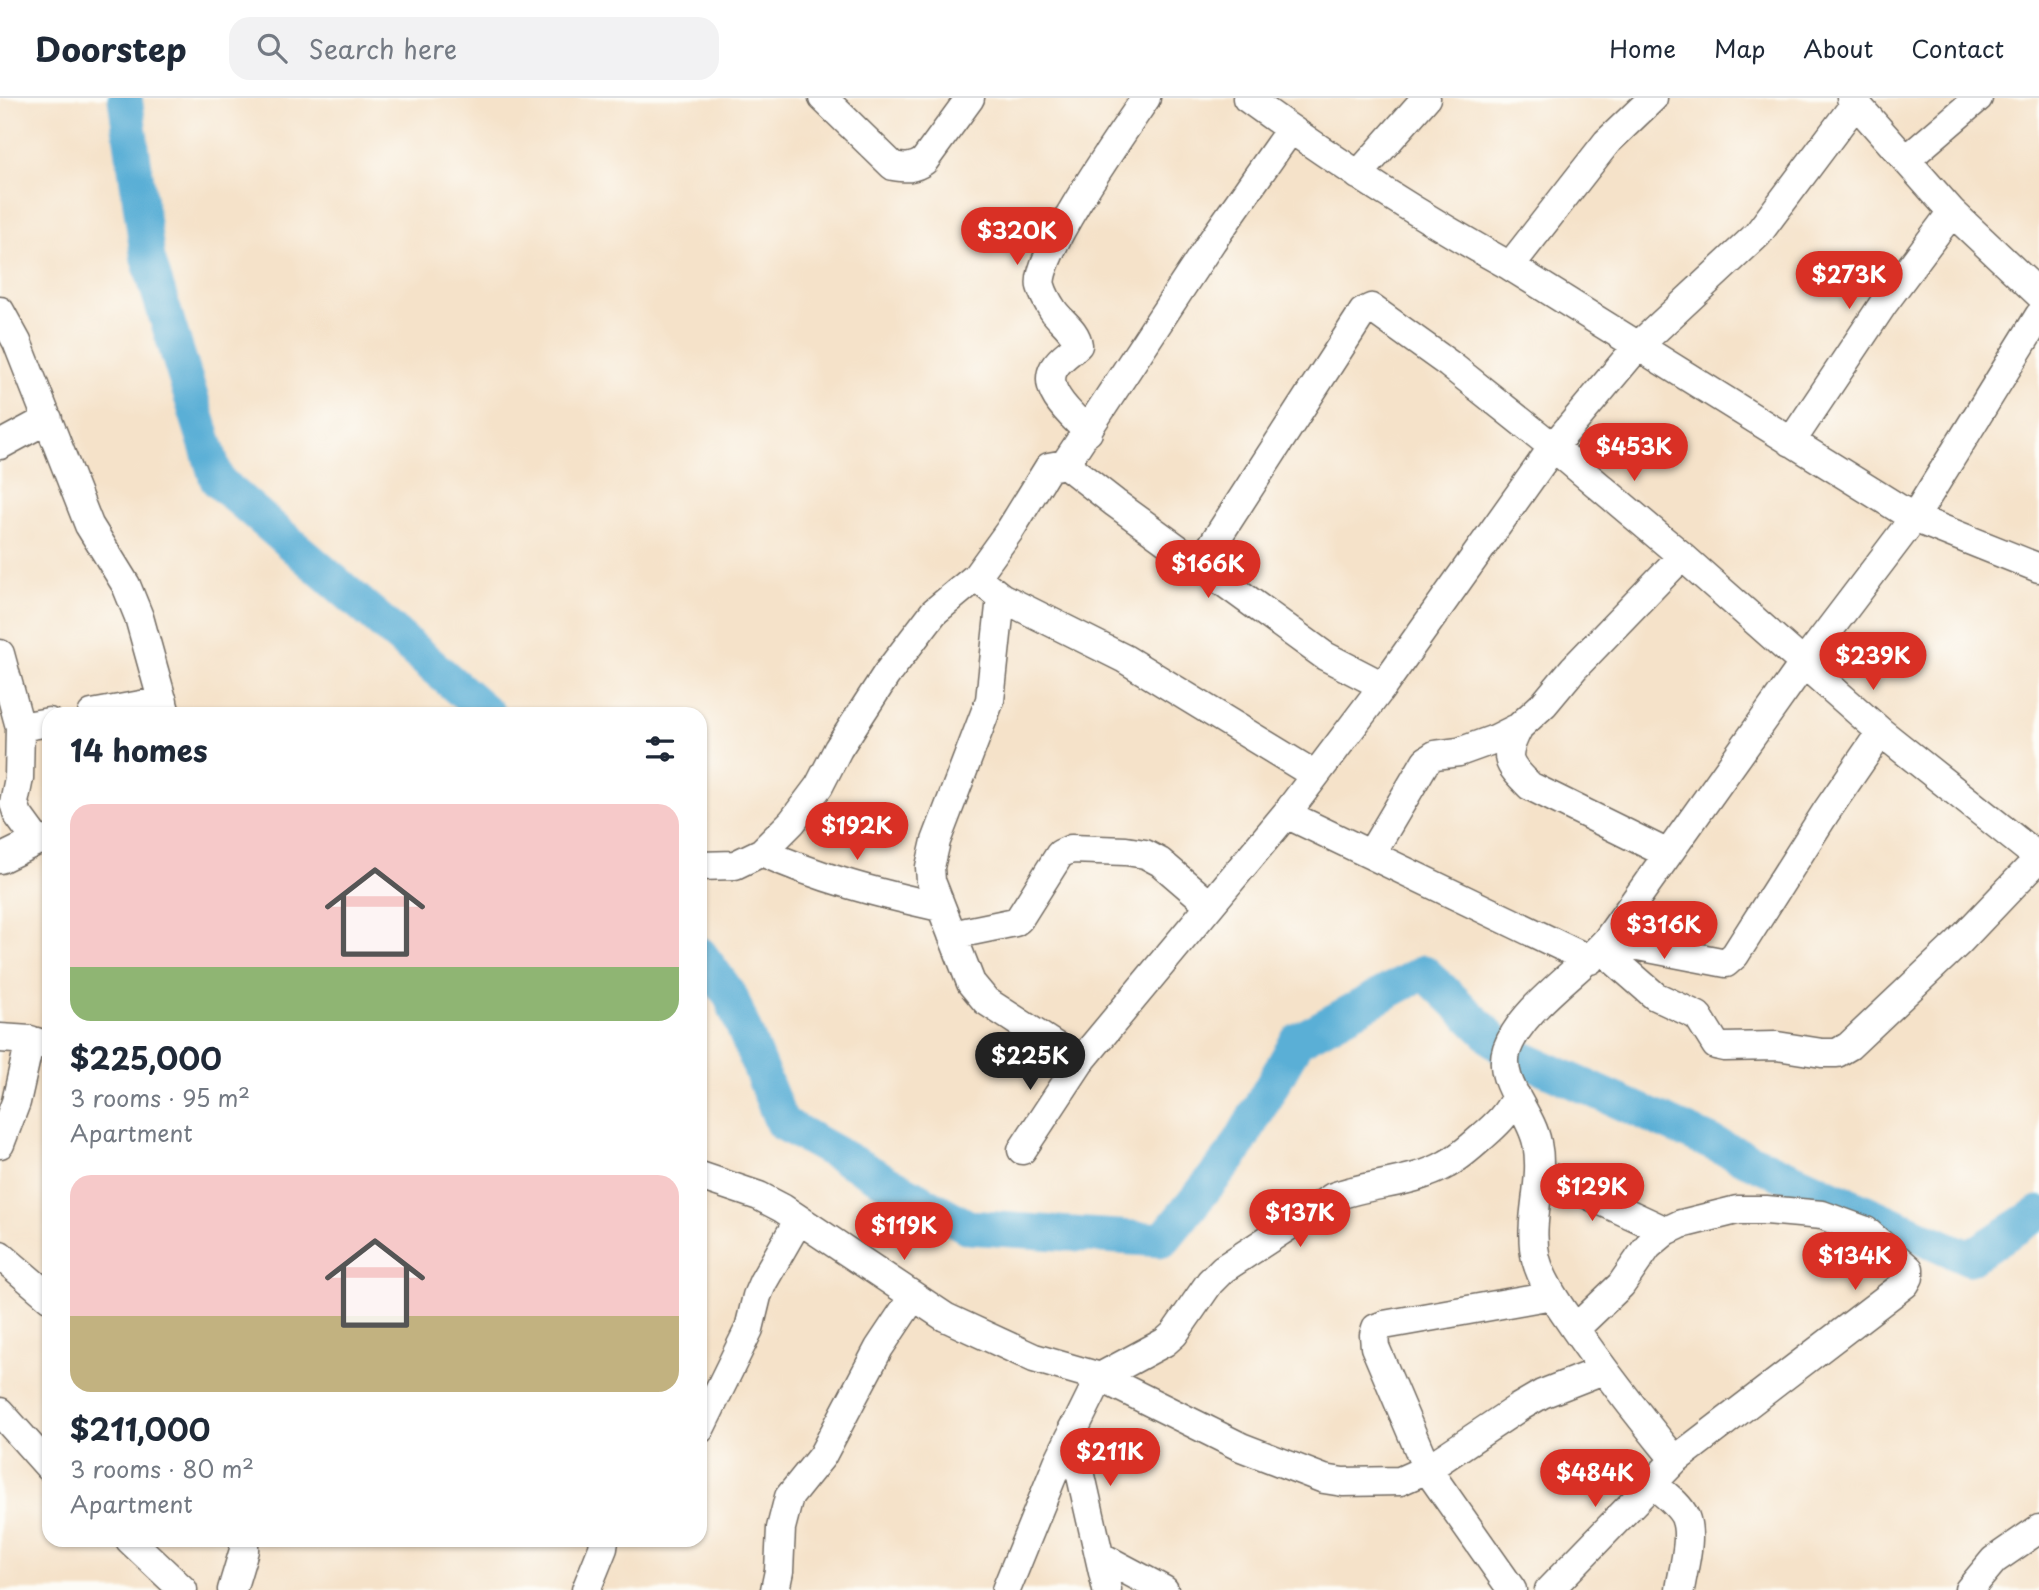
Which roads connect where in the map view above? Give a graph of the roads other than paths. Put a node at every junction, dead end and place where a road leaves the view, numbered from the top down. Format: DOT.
graph roads {
  1 [pos="823,98"];
  2 [pos="970,98"];
  3 [pos="1146,98"];
  4 [pos="1247,98"];
  5 [pos="1426,98"];
  6 [pos="1653,98"];
  7 [pos="1978,98"];
  8 [pos="1853,101"];
  9 [pos="1290,130"];
  10 [pos="1906,160"];
  11 [pos="1358,175"];
  12 [pos="1952,212"];
  13 [pos="1510,266"];
  14 [pos="2039,294"];
  15 [pos="0,311"];
  16 [pos="2039,316"];
  17 [pos="1637,347"];
  18 [pos="48,419"];
  19 [pos="1088,432"];
  20 [pos="1791,442"];
  21 [pos="0,445"];
  22 [pos="1553,447"];
  23 [pos="1065,464"];
  24 [pos="1914,518"];
  25 [pos="1682,556"];
  26 [pos="2036,563"];
  27 [pos="1200,564"];
  28 [pos="976,577"];
  29 [pos="1001,597"];
  30 [pos="1804,663"];
  31 [pos="2,666"];
  32 [pos="1383,686"];
  33 [pos="165,707"];
  34 [pos="42,723"];
  35 [pos="20,727"];
  36 [pos="1519,727"];
  37 [pos="1881,732"];
  38 [pos="1315,775"];
  39 [pos="1286,814"];
  40 [pos="42,840"];
  41 [pos="42,841"];
  42 [pos="762,852"];
  43 [pos="1371,854"];
  44 [pos="1668,854"];
  45 [pos="2039,858"];
  46 [pos="0,859"];
  47 [pos="707,866"];
  48 [pos="1210,905"];
  49 [pos="940,907"];
  50 [pos="951,935"];
  51 [pos="1635,946"];
  52 [pos="1599,949"];
  53 [pos="1645,988"];
  54 [pos="0,1038"];
  55 [pos="39,1043"];
  56 [pos="1080,1062"];
  57 [pos="1516,1096"];
  58 [pos="0,1144"];
  59 [pos="1022,1150"];
  60 [pos="1539,1171"];
  61 [pos="707,1178"];
  62 [pos="798,1221"];
  63 [pos="1666,1231"];
  64 [pos="0,1255"];
  65 [pos="42,1291"];
  66 [pos="1552,1295"];
  67 [pos="913,1297"];
  68 [pos="1575,1329"];
  69 [pos="1603,1370"];
  70 [pos="1100,1377"];
  71 [pos="0,1412"];
  72 [pos="707,1415"];
  73 [pos="1073,1428"];
  74 [pos="42,1459"];
  75 [pos="1675,1460"];
  76 [pos="1427,1469"];
  77 [pos="1654,1485"];
  78 [pos="2034,1540"];
  79 [pos="137,1547"];
  80 [pos="244,1547"];
  81 [pos="603,1547"];
  82 [pos="1100,1556"];
  83 [pos="183,1590"];
  84 [pos="232,1590"];
  85 [pos="586,1590"];
  86 [pos="775,1590"];
  87 [pos="1006,1590"];
  88 [pos="1107,1590"];
  89 [pos="1164,1590"];
  90 [pos="1512,1590"];
  91 [pos="1549,1590"];
  92 [pos="1680,1590"];
  93 [pos="1969,1590"];
  1 -- 2 [label="street"];
  3 -- 19 [label="street"];
  4 -- 9 [label="street"];
  5 -- 11 [label="street"];
  6 -- 13 [label="street"];
  7 -- 10 [label="street"];
  8 -- 10 [label="street"];
  8 -- 17 [label="street"];
  9 -- 11 [label="street"];
  9 -- 19 [label="street"];
  10 -- 12 [label="street"];
  11 -- 13 [label="street"];
  12 -- 14 [label="street"];
  12 -- 20 [label="street"];
  13 -- 17 [label="street"];
  15 -- 18 [label="street"];
  16 -- 24 [label="street"];
  17 -- 20 [label="street"];
  17 -- 22 [label="street"];
  18 -- 21 [label="street"];
  18 -- 33 [label="street"];
  19 -- 23 [label="street"];
  20 -- 24 [label="street"];
  22 -- 25 [label="street"];
  22 -- 27 [label="street"];
  22 -- 32 [label="street"];
  23 -- 27 [label="street"];
  23 -- 28 [label="street"];
  24 -- 26 [label="street"];
  24 -- 30 [label="street"];
  25 -- 30 [label="street"];
  25 -- 36 [label="street"];
  27 -- 32 [label="street"];
  28 -- 29 [label="street"];
  28 -- 42 [label="street"];
  29 -- 38 [label="street"];
  29 -- 49 [label="street"];
  30 -- 37 [label="street"];
  30 -- 44 [label="street"];
  31 -- 35 [label="street"];
  32 -- 38 [label="street"];
  34 -- 35 [label="street"];
  35 -- 40 [label="street"];
  36 -- 43 [label="street"];
  36 -- 44 [label="street"];
  37 -- 45 [label="street"];
  37 -- 51 [label="street"];
  38 -- 39 [label="street"];
  39 -- 43 [label="street"];
  39 -- 48 [label="street"];
  41 -- 46 [label="street"];
  42 -- 47 [label="street"];
  42 -- 49 [label="street"];
  43 -- 52 [label="street"];
  44 -- 52 [label="street"];
  45 -- 53 [label="street"];
  48 -- 50 [label="street"];
  48 -- 56 [label="street"];
  49 -- 50 [label="street"];
  50 -- 56 [label="street"];
  51 -- 52 [label="street"];
  51 -- 53 [label="street"];
  52 -- 53 [label="street"];
  52 -- 57 [label="street"];
  54 -- 55 [label="street"];
  55 -- 58 [label="street"];
  56 -- 59 [label="street"];
  57 -- 60 [label="street"];
  57 -- 70 [label="street"];
  60 -- 63 [label="street"];
  60 -- 66 [label="street"];
  61 -- 62 [label="street"];
  62 -- 67 [label="street"];
  62 -- 72 [label="street"];
  63 -- 68 [label="street"];
  63 -- 75 [label="street"];
  64 -- 65 [label="street"];
  66 -- 68 [label="street"];
  66 -- 76 [label="street"];
  67 -- 70 [label="street"];
  67 -- 86 [label="street"];
  68 -- 69 [label="street"];
  69 -- 75 [label="street"];
  69 -- 76 [label="street"];
  70 -- 73 [label="street"];
  70 -- 76 [label="street"];
  71 -- 74 [label="street"];
  73 -- 82 [label="street"];
  73 -- 87 [label="street"];
  75 -- 77 [label="street"];
  76 -- 90 [label="street"];
  77 -- 91 [label="street"];
  77 -- 92 [label="street"];
  78 -- 93 [label="street"];
  79 -- 83 [label="street"];
  80 -- 84 [label="street"];
  81 -- 85 [label="street"];
  82 -- 88 [label="street"];
  82 -- 89 [label="street"];
}
